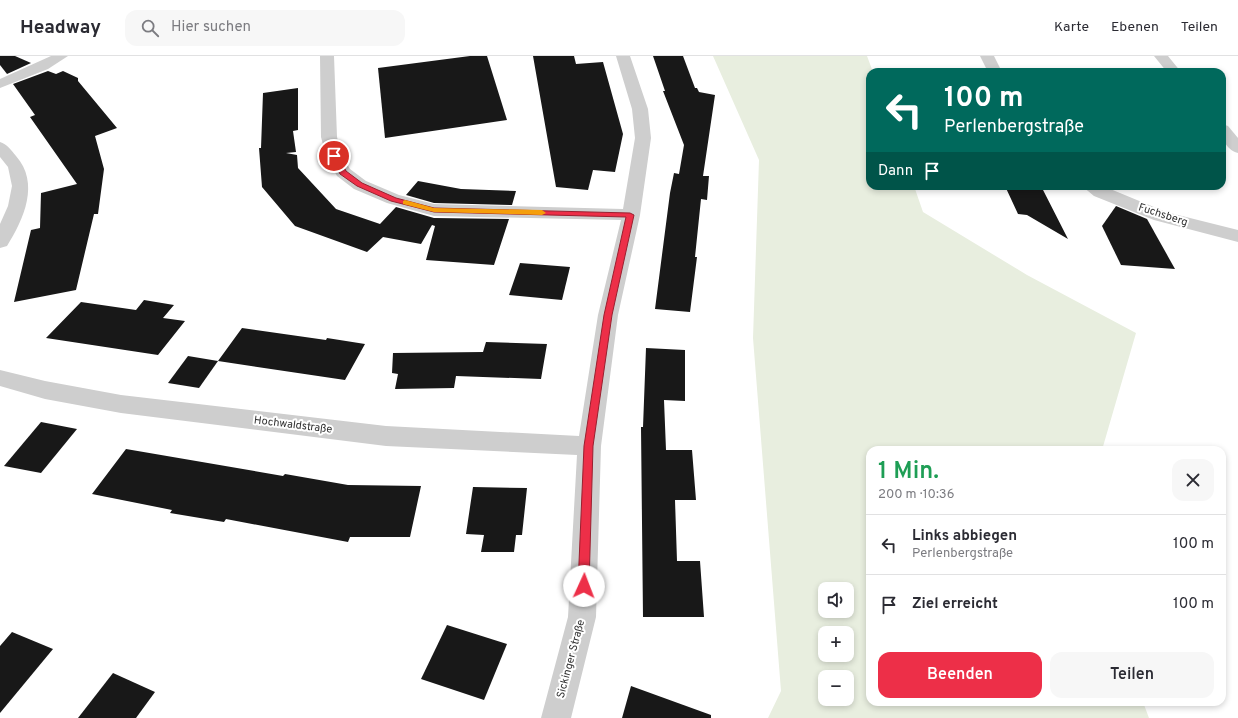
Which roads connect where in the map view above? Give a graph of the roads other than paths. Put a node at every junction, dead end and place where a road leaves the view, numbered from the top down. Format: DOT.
graph roads {
  1 [pos="61,56"];
  2 [pos="327,56"];
  3 [pos="623,56"];
  4 [pos="987,56"];
  5 [pos="1161,56"];
  6 [pos="994,68"];
  7 [pos="1171,68"];
  8 [pos="0,84"];
  9 [pos="1226,134"];
  10 [pos="0,147"];
  11 [pos="1238,148"];
  12 [pos="1097,190"];
  13 [pos="630,215"];
  14 [pos="1238,236"];
  15 [pos="0,242"];
  16 [pos="0,378"];
  17 [pos="588,446"];
  18 [pos="556,718"];
  1 -- 8 [label="street"];
  2 -- 13 [label="street"];
  3 -- 13 [label="street, Sickinger Straße"];
  4 -- 6 [label="street"];
  5 -- 7 [label="street"];
  9 -- 11 [label="street"];
  10 -- 15 [label="street"];
  12 -- 14 [label="street, Fuchsberg"];
  13 -- 17 [label="street, Sickinger Straße"];
  16 -- 17 [label="street, Hochwaldstraße"];
  17 -- 18 [label="street, Sickinger Straße"];
}
